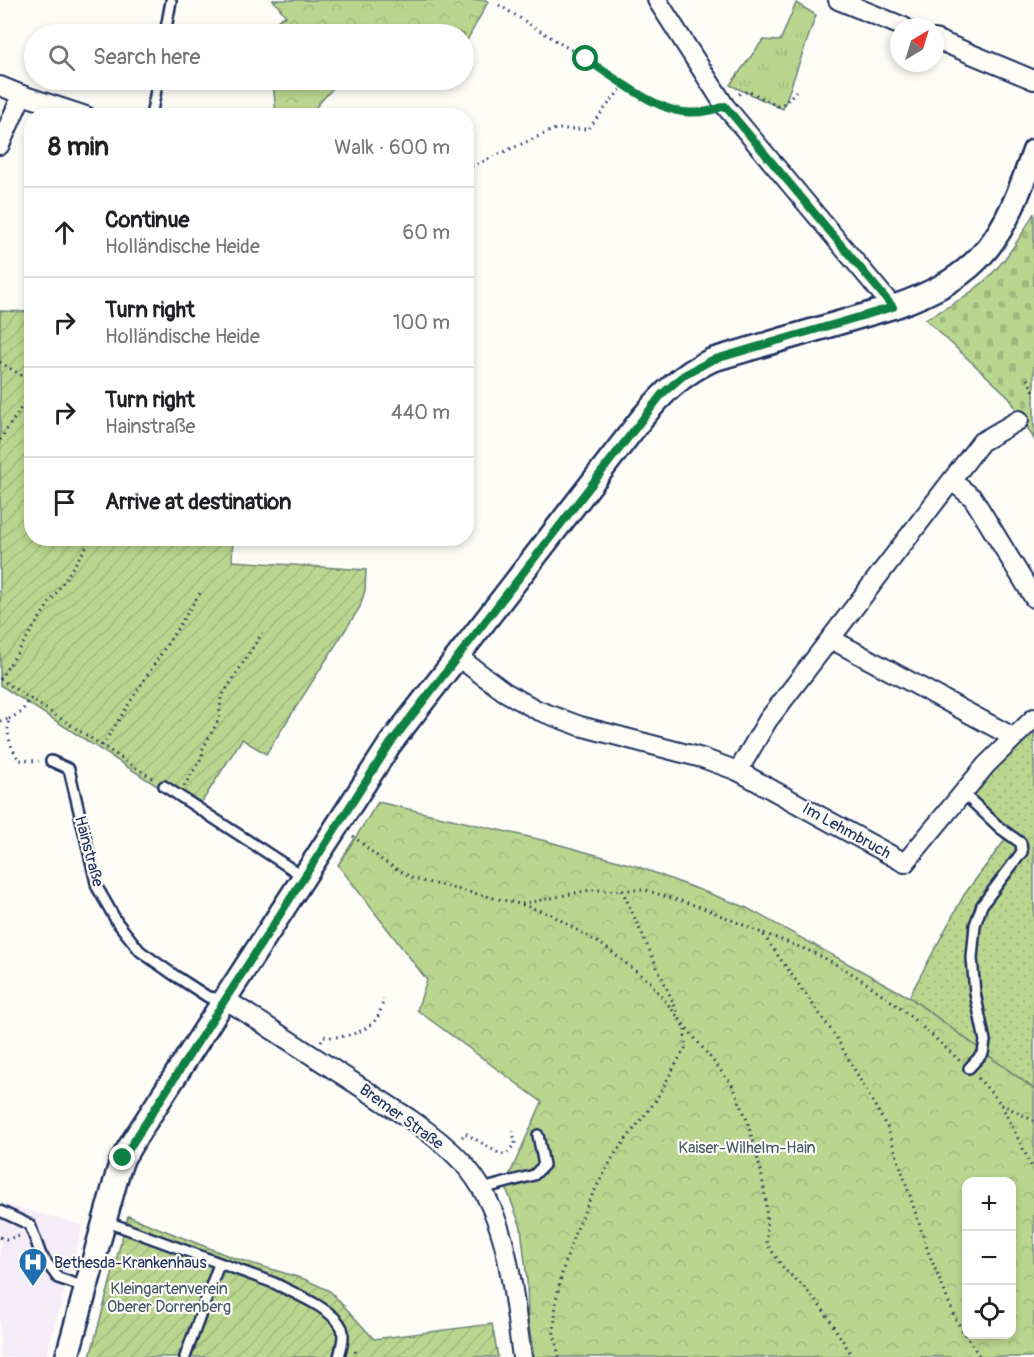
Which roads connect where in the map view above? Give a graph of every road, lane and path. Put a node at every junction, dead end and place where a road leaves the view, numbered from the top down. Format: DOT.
graph roads {
  1 [pos="657,0"];
  2 [pos="838,0"];
  3 [pos="171,1"];
  4 [pos="499,5"];
  5 [pos="890,21"];
  6 [pos="167,24"];
  7 [pos="944,43"];
  8 [pos="1034,80"];
  9 [pos="625,84"];
  10 [pos="0,86"];
  11 [pos="156,90"];
  12 [pos="796,91"];
  13 [pos="22,95"];
  14 [pos="725,106"];
  15 [pos="62,108"];
  16 [pos="153,108"];
  17 [pos="0,145"];
  18 [pos="1034,150"];
  19 [pos="474,165"];
  20 [pos="893,307"];
  21 [pos="0,362"];
  22 [pos="24,377"];
  23 [pos="1027,379"];
  24 [pos="1034,391"];
  25 [pos="24,403"];
  26 [pos="1018,420"];
  27 [pos="0,440"];
  28 [pos="952,481"];
  29 [pos="87,546"];
  30 [pos="202,590"];
  31 [pos="1034,598"];
  32 [pos="262,633"];
  33 [pos="831,639"];
  34 [pos="458,657"];
  35 [pos="0,679"];
  36 [pos="29,698"];
  37 [pos="1034,718"];
  38 [pos="9,719"];
  39 [pos="0,721"];
  40 [pos="1013,737"];
  41 [pos="102,746"];
  42 [pos="51,761"];
  43 [pos="738,771"];
  44 [pos="164,786"];
  45 [pos="962,792"];
  46 [pos="179,795"];
  47 [pos="338,823"];
  48 [pos="304,877"];
  49 [pos="622,890"];
  50 [pos="520,904"];
  51 [pos="762,933"];
  52 [pos="225,999"];
  53 [pos="384,999"];
  54 [pos="680,1018"];
  55 [pos="312,1053"];
  56 [pos="969,1068"];
  57 [pos="1000,1104"];
  58 [pos="1034,1121"];
  59 [pos="513,1131"];
  60 [pos="538,1135"];
  61 [pos="440,1140"];
  62 [pos="1034,1171"];
  63 [pos="482,1189"];
  64 [pos="0,1210"];
  65 [pos="105,1221"];
  66 [pos="33,1233"];
  67 [pos="0,1237"];
  68 [pos="219,1264"];
  69 [pos="87,1287"];
  70 [pos="67,1357"];
  71 [pos="185,1357"];
  72 [pos="339,1357"];
  73 [pos="522,1357"];
  74 [pos="559,1357"];
  75 [pos="853,1357"];
  76 [pos="980,1357"];
  1 -- 14 [label="street"];
  2 -- 5 [label="street"];
  3 -- 6 [label="lane"];
  4 -- 9 [label="path"];
  7 -- 8 [label="street"];
  9 -- 14 [label="path"];
  9 -- 19 [label="path"];
  10 -- 13 [label="street"];
  11 -- 16 [label="lane"];
  12 -- 14 [label="path"];
  13 -- 15 [label="street"];
  13 -- 17 [label="street"];
  14 -- 20 [label="street"];
  18 -- 20 [label="street"];
  20 -- 34 [label="street"];
  21 -- 22 [label="path"];
  23 -- 24 [label="path"];
  25 -- 27 [label="path"];
  26 -- 28 [label="street"];
  28 -- 31 [label="street"];
  28 -- 33 [label="street"];
  29 -- 35 [label="path"];
  30 -- 41 [label="path"];
  32 -- 46 [label="path"];
  33 -- 40 [label="street"];
  33 -- 43 [label="street"];
  34 -- 43 [label="street, Im Lehmbruch"];
  34 -- 47 [label="street"];
  35 -- 36 [label="path"];
  36 -- 38 [label="path"];
  36 -- 41 [label="path"];
  37 -- 40 [label="street, Im Lehmbruch"];
  38 -- 39 [label="path"];
  38 -- 42 [label="path"];
  40 -- 45 [label="street, Im Lehmbruch"];
  41 -- 44 [label="path"];
  42 -- 52 [label="lane, Hainstraße"];
  43 -- 45 [label="street, Im Lehmbruch"];
  44 -- 46 [label="lane"];
  45 -- 56 [label="lane"];
  46 -- 48 [label="lane"];
  47 -- 48 [label="street"];
  47 -- 50 [label="path"];
  48 -- 52 [label="street"];
  49 -- 50 [label="path"];
  49 -- 51 [label="path"];
  49 -- 54 [label="path"];
  50 -- 54 [label="path"];
  51 -- 56 [label="path"];
  51 -- 76 [label="path"];
  52 -- 55 [label="street, Bremer Straße"];
  52 -- 65 [label="street"];
  53 -- 55 [label="path"];
  54 -- 74 [label="path"];
  54 -- 75 [label="path"];
  55 -- 61 [label="street, Bremer Straße"];
  56 -- 57 [label="path"];
  57 -- 58 [label="path"];
  57 -- 62 [label="path"];
  59 -- 61 [label="path"];
  60 -- 63 [label="lane"];
  61 -- 63 [label="street, Bremer Straße"];
  63 -- 73 [label="street, Bremer Straße"];
  64 -- 66 [label="lane"];
  65 -- 68 [label="lane"];
  65 -- 69 [label="street"];
  66 -- 67 [label="path"];
  66 -- 69 [label="lane"];
  68 -- 71 [label="lane"];
  68 -- 72 [label="lane"];
  69 -- 70 [label="street"];
}
